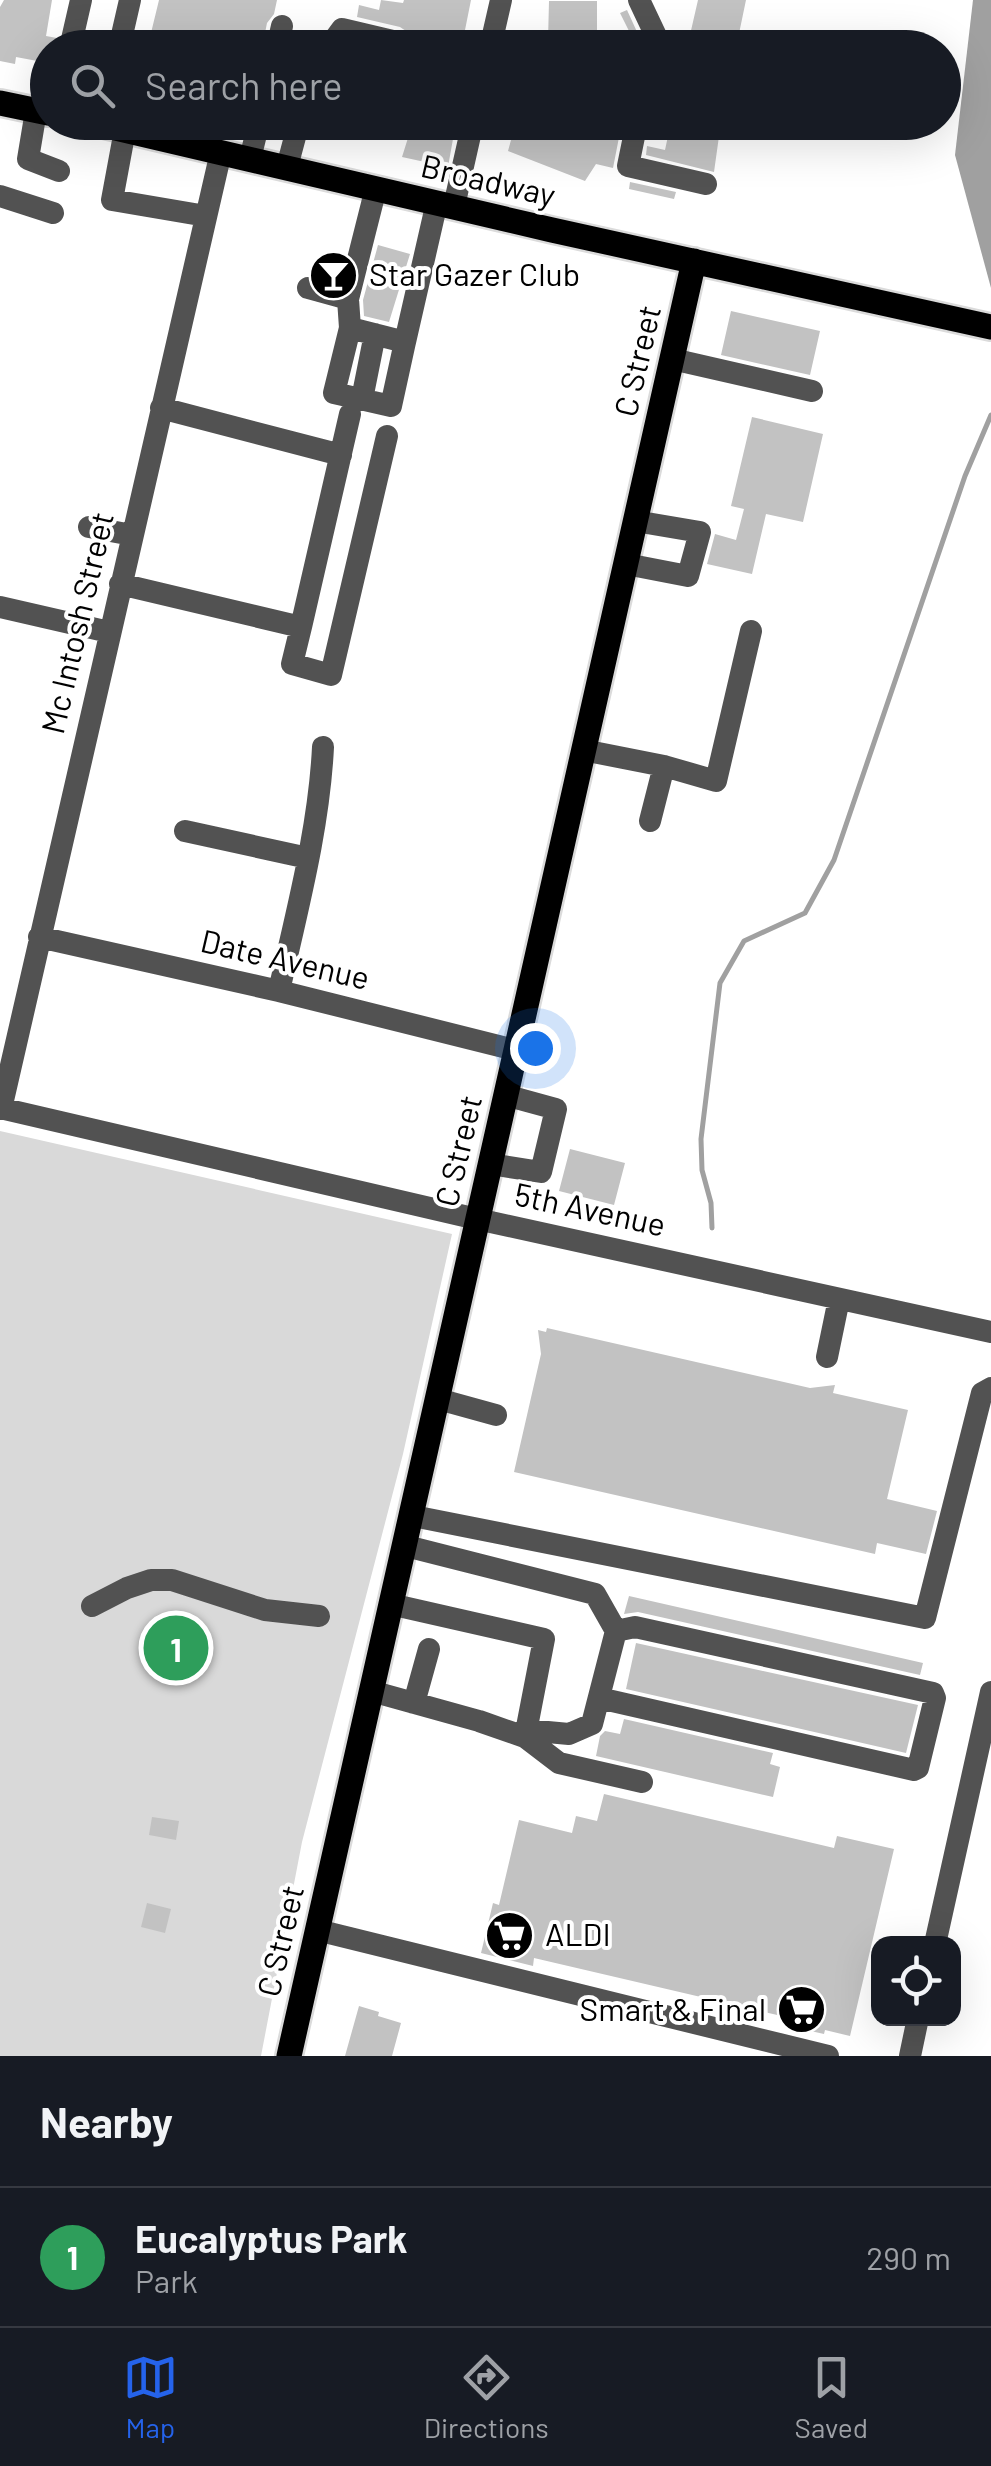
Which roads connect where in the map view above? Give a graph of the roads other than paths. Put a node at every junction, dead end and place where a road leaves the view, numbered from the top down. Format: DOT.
graph roads {
  1 [pos="81,0"];
  2 [pos="130,0"];
  3 [pos="501,0"];
  4 [pos="639,0"];
  5 [pos="74,30"];
  6 [pos="124,30"];
  7 [pos="494,30"];
  8 [pos="653,30"];
  9 [pos="0,103"];
  10 [pos="30,109"];
  11 [pos="34,140"];
  12 [pos="106,140"];
  13 [pos="200,140"];
  14 [pos="255,140"];
  15 [pos="294,140"];
  16 [pos="468,140"];
  17 [pos="633,140"];
  18 [pos="221,152"];
  19 [pos="250,159"];
  20 [pos="287,167"];
  21 [pos="59,171"];
  22 [pos="706,184"];
  23 [pos="376,188"];
  24 [pos="0,196"];
  25 [pos="446,204"];
  26 [pos="53,213"];
  27 [pos="206,216"];
  28 [pos="694,261"];
  29 [pos="308,288"];
  30 [pos="348,299"];
  31 [pos="991,327"];
  32 [pos="350,328"];
  33 [pos="375,334"];
  34 [pos="405,342"];
  35 [pos="672,359"];
  36 [pos="812,391"];
  37 [pos="356,406"];
  38 [pos="162,408"];
  39 [pos="387,436"];
  40 [pos="340,455"];
  41 [pos="332,492"];
  42 [pos="371,503"];
  43 [pos="710,510"];
  44 [pos="636,521"];
  45 [pos="89,528"];
  46 [pos="700,532"];
  47 [pos="132,535"];
  48 [pos="626,564"];
  49 [pos="311,583"];
  50 [pos="120,584"];
  51 [pos="350,592"];
  52 [pos="0,607"];
  53 [pos="301,627"];
  54 [pos="109,632"];
  55 [pos="751,632"];
  56 [pos="323,747"];
  57 [pos="583,750"];
  58 [pos="664,766"];
  59 [pos="650,821"];
  60 [pos="185,831"];
  61 [pos="308,858"];
  62 [pos="38,937"];
  63 [pos="279,990"];
  64 [pos="515,1050"];
  65 [pos="505,1095"];
  66 [pos="1,1109"];
  67 [pos="490,1164"];
  68 [pos="477,1219"];
  69 [pos="840,1299"];
  70 [pos="991,1332"];
  71 [pos="826,1357"];
  72 [pos="991,1388"];
  73 [pos="438,1399"];
  74 [pos="496,1415"];
  75 [pos="413,1516"];
  76 [pos="406,1546"];
  77 [pos="390,1604"];
  78 [pos="92,1606"];
  79 [pos="319,1616"];
  80 [pos="616,1631"];
  81 [pos="429,1649"];
  82 [pos="371,1691"];
  83 [pos="991,1692"];
  84 [pos="599,1698"];
  85 [pos="414,1703"];
  86 [pos="525,1733"];
  87 [pos="642,1782"];
  88 [pos="317,1930"];
  89 [pos="937,1936"];
  90 [pos="916,2026"];
  91 [pos="288,2056"];
  92 [pos="828,2056"];
  93 [pos="910,2056"];
  1 -- 5 [label="street"];
  2 -- 6 [label="street"];
  3 -- 7 [label="street"];
  4 -- 8 [label="street"];
  9 -- 10 [label="main road"];
  11 -- 21 [label="street"];
  12 -- 27 [label="street"];
  13 -- 18 [label="main road, Broadway"];
  14 -- 19 [label="street"];
  15 -- 20 [label="street"];
  16 -- 25 [label="street"];
  17 -- 22 [label="street"];
  18 -- 19 [label="main road, Broadway"];
  18 -- 27 [label="street, Mc Intosh Street"];
  19 -- 20 [label="main road, Broadway"];
  20 -- 23 [label="main road, Broadway"];
  23 -- 25 [label="main road, Broadway"];
  23 -- 30 [label="street"];
  24 -- 26 [label="street"];
  25 -- 28 [label="main road, Broadway"];
  25 -- 34 [label="street"];
  27 -- 38 [label="street, Mc Intosh Street"];
  28 -- 31 [label="main road, Broadway"];
  28 -- 35 [label="main road, C Street"];
  29 -- 30 [label="street"];
  30 -- 32 [label="street"];
  32 -- 33 [label="street"];
  32 -- 37 [label="street"];
  33 -- 34 [label="street"];
  33 -- 37 [label="street"];
  34 -- 37 [label="street"];
  35 -- 36 [label="street"];
  35 -- 44 [label="main road, C Street"];
  37 -- 40 [label="street"];
  38 -- 40 [label="street"];
  38 -- 47 [label="street, Mc Intosh Street"];
  39 -- 42 [label="street"];
  40 -- 41 [label="street"];
  41 -- 42 [label="street"];
  41 -- 49 [label="street"];
  42 -- 51 [label="street"];
  43 -- 46 [label="street"];
  44 -- 46 [label="street"];
  44 -- 48 [label="main road, C Street"];
  45 -- 47 [label="street"];
  46 -- 48 [label="street"];
  47 -- 50 [label="street, Mc Intosh Street"];
  48 -- 57 [label="main road, C Street"];
  49 -- 51 [label="street"];
  49 -- 53 [label="street"];
  50 -- 53 [label="street"];
  50 -- 54 [label="street, Mc Intosh Street"];
  51 -- 53 [label="street"];
  52 -- 54 [label="street"];
  54 -- 62 [label="street, Mc Intosh Street"];
  55 -- 58 [label="street"];
  56 -- 61 [label="street"];
  57 -- 58 [label="street"];
  57 -- 64 [label="main road, C Street"];
  58 -- 59 [label="street"];
  60 -- 61 [label="street"];
  61 -- 63 [label="street"];
  62 -- 63 [label="street, Date Avenue"];
  62 -- 66 [label="street, Mc Intosh Street"];
  63 -- 64 [label="street, Date Avenue"];
  64 -- 65 [label="main road, C Street"];
  65 -- 67 [label="main road, C Street"];
  65 -- 67 [label="street"];
  66 -- 68 [label="street, 5th Avenue"];
  67 -- 68 [label="main road, C Street"];
  68 -- 69 [label="street, 5th Avenue"];
  68 -- 73 [label="main road, C Street"];
  69 -- 70 [label="street, 5th Avenue"];
  69 -- 71 [label="street"];
  72 -- 75 [label="street"];
  73 -- 74 [label="street"];
  73 -- 75 [label="main road, C Street"];
  75 -- 76 [label="main road, C Street"];
  76 -- 77 [label="main road, C Street"];
  76 -- 80 [label="street"];
  77 -- 82 [label="main road, C Street"];
  77 -- 86 [label="street"];
  78 -- 79 [label="street"];
  80 -- 84 [label="street"];
  80 -- 84 [label="street"];
  81 -- 85 [label="street"];
  82 -- 85 [label="street"];
  82 -- 88 [label="main road, C Street"];
  83 -- 89 [label="street"];
  84 -- 86 [label="street"];
  85 -- 86 [label="street"];
  86 -- 87 [label="street"];
  88 -- 91 [label="main road, C Street"];
  88 -- 92 [label="street"];
  90 -- 93 [label="street"];
}
